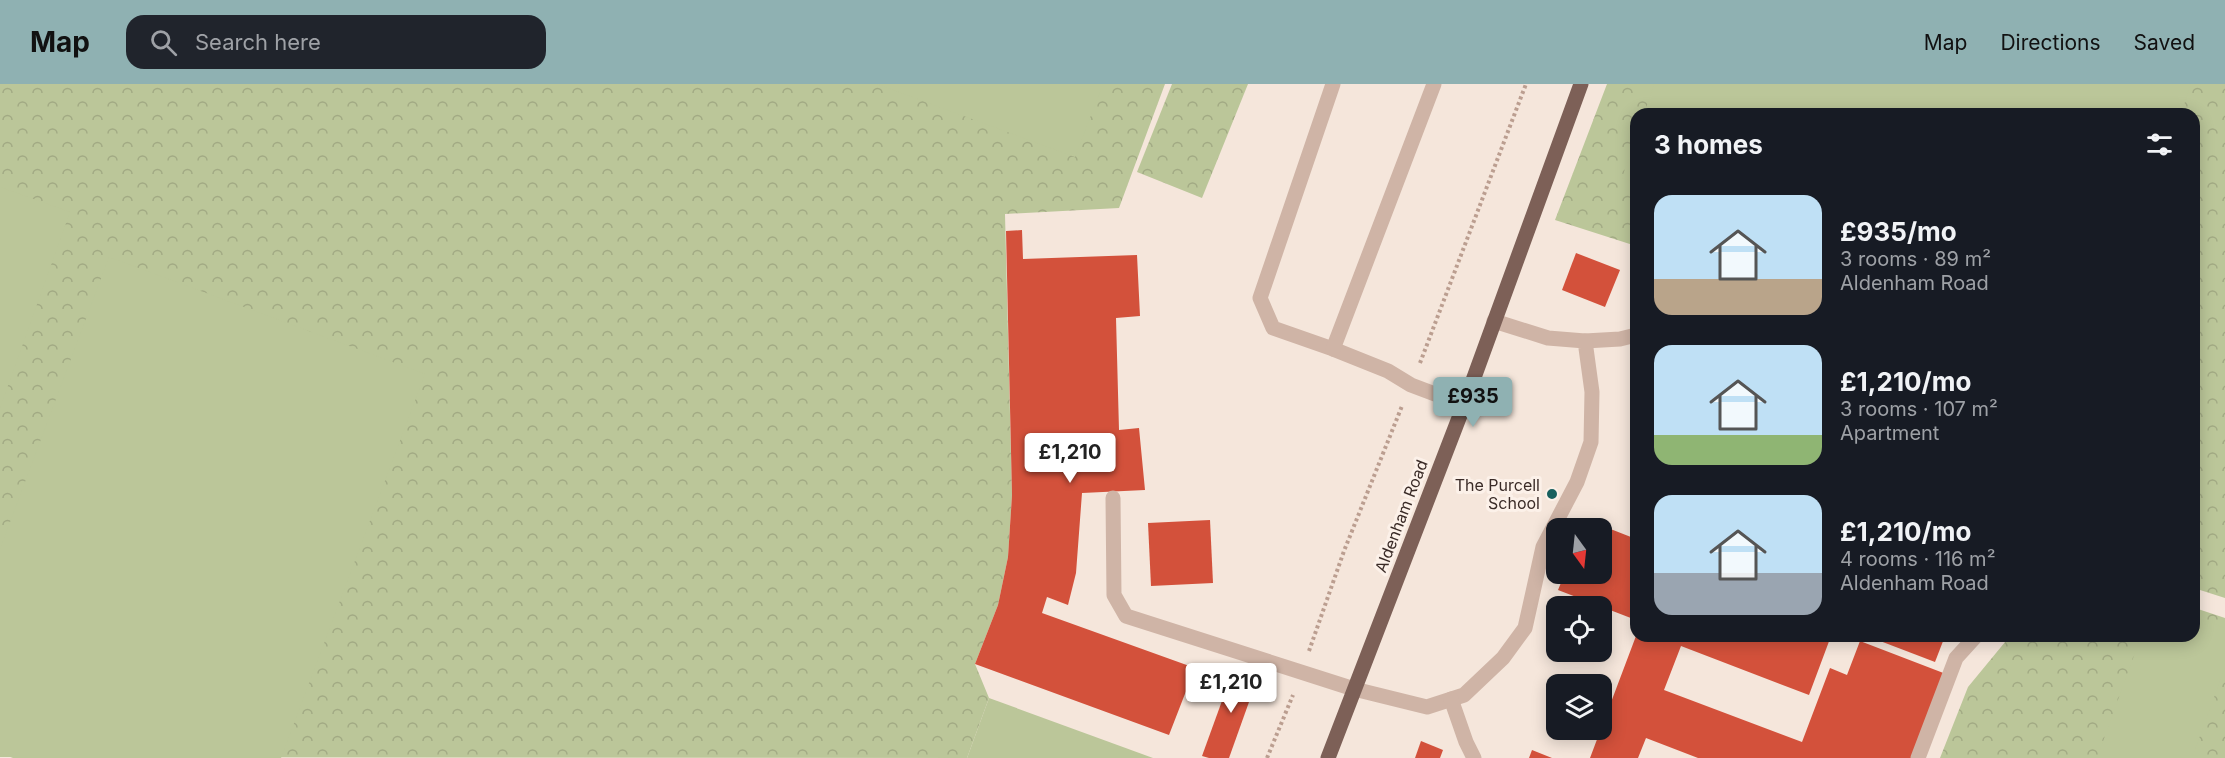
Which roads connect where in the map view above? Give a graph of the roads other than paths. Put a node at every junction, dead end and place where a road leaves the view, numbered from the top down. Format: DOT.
graph roads {
  1 [pos="1333,84"];
  2 [pos="1434,84"];
  3 [pos="1581,84"];
  4 [pos="1494,321"];
  5 [pos="1630,336"];
  6 [pos="1585,342"];
  7 [pos="1333,349"];
  8 [pos="1464,405"];
  9 [pos="1113,498"];
  10 [pos="1971,642"];
  11 [pos="1354,689"];
  12 [pos="1450,699"];
  13 [pos="1328,758"];
  14 [pos="1474,758"];
  15 [pos="1918,758"];
  1 -- 7 [label="lane"];
  2 -- 7 [label="lane"];
  3 -- 4 [label="main road, Aldenham Road"];
  4 -- 6 [label="lane"];
  4 -- 8 [label="main road, Aldenham Road"];
  5 -- 6 [label="lane"];
  6 -- 12 [label="lane"];
  7 -- 8 [label="lane"];
  8 -- 11 [label="main road, Aldenham Road"];
  9 -- 11 [label="lane"];
  10 -- 15 [label="lane"];
  11 -- 12 [label="lane"];
  11 -- 13 [label="main road, Aldenham Road"];
  12 -- 14 [label="lane"];
}
